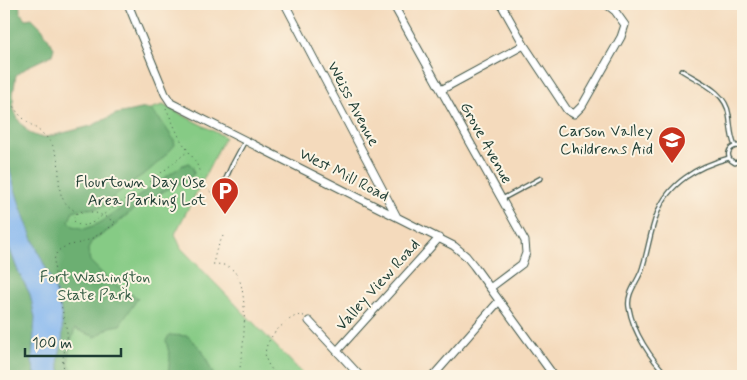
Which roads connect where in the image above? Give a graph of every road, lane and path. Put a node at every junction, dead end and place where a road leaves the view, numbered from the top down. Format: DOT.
graph roads {
  1 [pos="128,4"];
  2 [pos="285,4"];
  3 [pos="346,4"];
  4 [pos="351,4"];
  5 [pos="392,4"];
  6 [pos="500,4"];
  7 [pos="606,4"];
  8 [pos="524,45"];
  9 [pos="681,70"];
  10 [pos="4,88"];
  11 [pos="441,90"];
  12 [pos="164,105"];
  13 [pos="245,141"];
  14 [pos="735,146"];
  15 [pos="743,149"];
  16 [pos="188,151"];
  17 [pos="729,158"];
  18 [pos="743,159"];
  19 [pos="541,178"];
  20 [pos="223,185"];
  21 [pos="214,195"];
  22 [pos="502,199"];
  23 [pos="77,212"];
  24 [pos="103,214"];
  25 [pos="397,217"];
  26 [pos="223,236"];
  27 [pos="439,238"];
  28 [pos="490,288"];
  29 [pos="499,301"];
  30 [pos="309,321"];
  31 [pos="337,351"];
  32 [pos="4,372"];
  33 [pos="8,376"];
  34 [pos="68,376"];
  35 [pos="238,376"];
  36 [pos="279,376"];
  37 [pos="360,376"];
  38 [pos="433,376"];
  39 [pos="554,376"];
  40 [pos="668,376"];
  1 -- 13 [label="street, West Mill Road"];
  2 -- 25 [label="street, Weiss Avenue"];
  3 -- 4 [label="lane"];
  5 -- 11 [label="street, Grove Avenue"];
  6 -- 8 [label="street"];
  7 -- 8 [label="street"];
  8 -- 11 [label="street"];
  9 -- 14 [label="lane"];
  10 -- 23 [label="path"];
  11 -- 22 [label="street, Grove Avenue"];
  12 -- 16 [label="path"];
  13 -- 20 [label="lane"];
  13 -- 25 [label="street, West Mill Road"];
  14 -- 15 [label="lane"];
  14 -- 17 [label="lane"];
  16 -- 21 [label="path"];
  16 -- 24 [label="path"];
  17 -- 18 [label="lane"];
  17 -- 40 [label="lane"];
  19 -- 22 [label="lane"];
  22 -- 28 [label="street, Grove Avenue"];
  23 -- 24 [label="path"];
  23 -- 24 [label="path"];
  24 -- 34 [label="path"];
  25 -- 27 [label="street, West Mill Road"];
  26 -- 35 [label="path"];
  27 -- 28 [label="street, West Mill Road"];
  27 -- 31 [label="street, Valley View Road"];
  28 -- 29 [label="street, West Mill Road"];
  29 -- 38 [label="street"];
  29 -- 39 [label="street, West Mill Road"];
  30 -- 31 [label="street"];
  30 -- 36 [label="path"];
  31 -- 37 [label="street"];
  32 -- 33 [label="path"];
}
